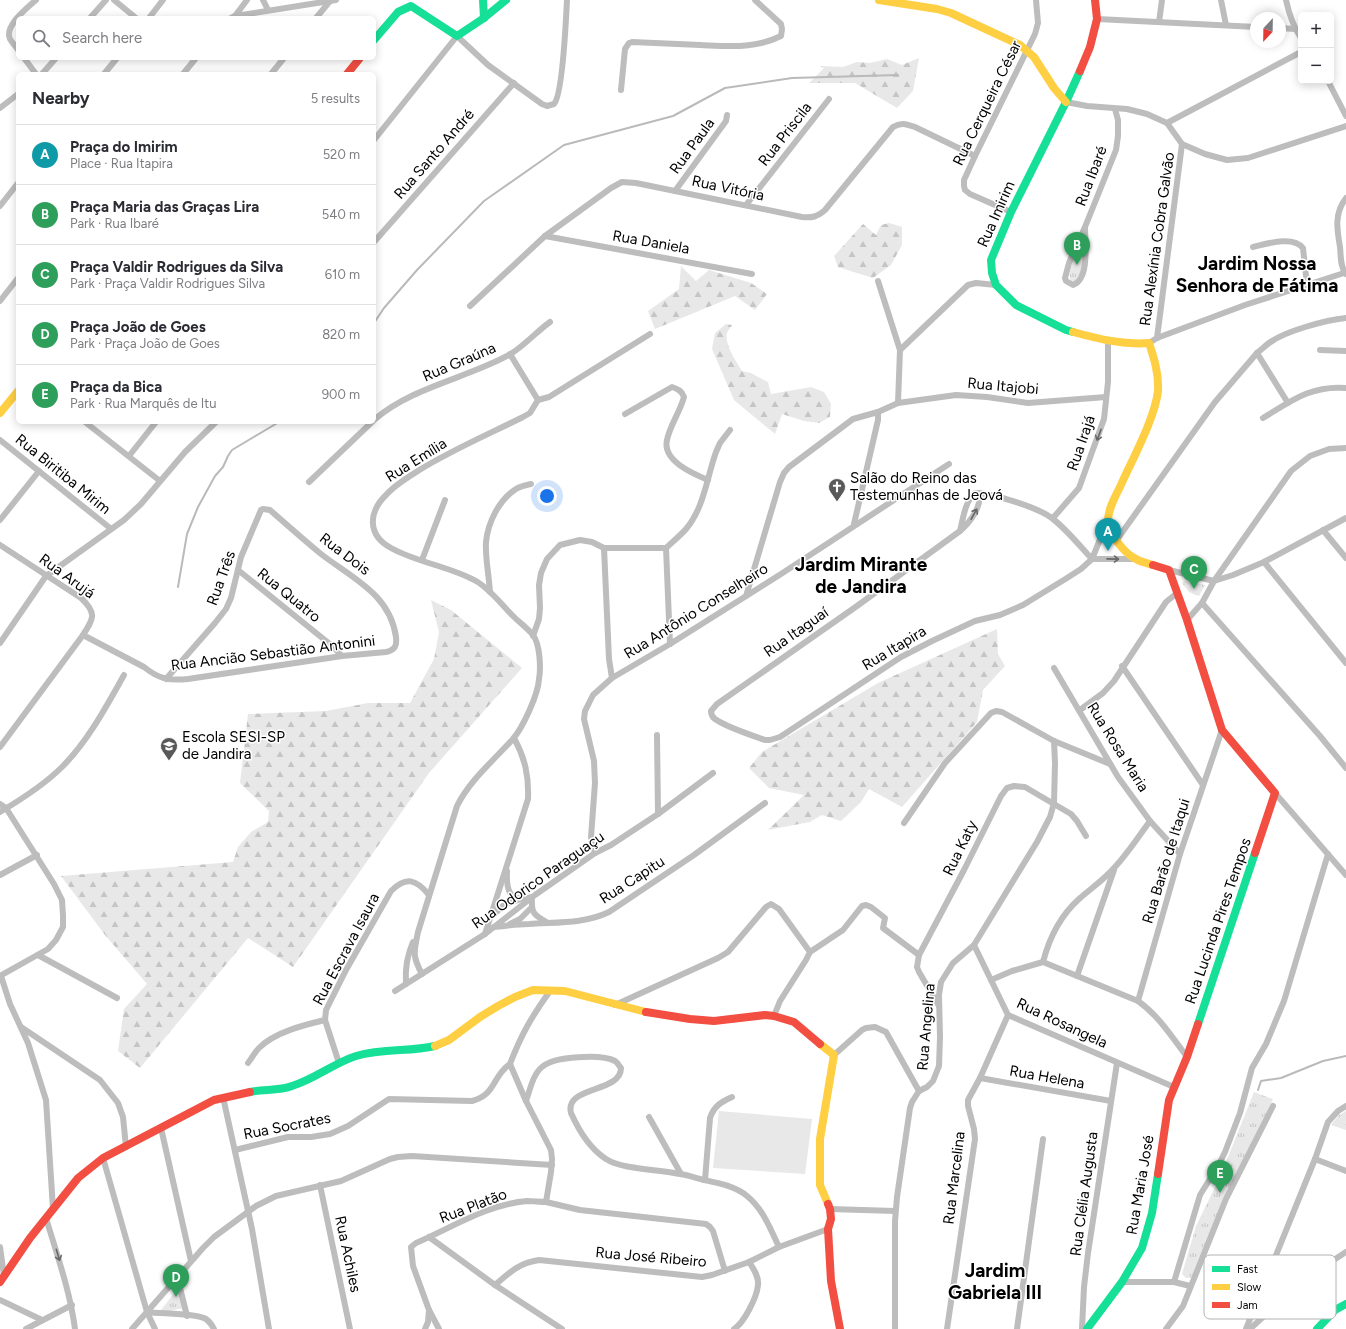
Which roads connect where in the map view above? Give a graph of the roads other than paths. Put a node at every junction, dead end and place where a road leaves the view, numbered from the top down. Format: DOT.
graph roads {
  1 [pos="36,0"];
  2 [pos="106,0"];
  3 [pos="114,0"];
  4 [pos="163,0"];
  5 [pos="247,0"];
  6 [pos="263,0"];
  7 [pos="333,0"];
  8 [pos="483,0"];
  9 [pos="506,0"];
  10 [pos="567,0"];
  11 [pos="755,0"];
  12 [pos="879,0"];
  13 [pos="1036,0"];
  14 [pos="1095,0"];
  15 [pos="1162,0"];
  16 [pos="1221,0"];
  17 [pos="1286,0"];
  18 [pos="412,3"];
  19 [pos="268,10"];
  20 [pos="19,16"];
  21 [pos="92,16"];
  22 [pos="134,16"];
  23 [pos="151,16"];
  24 [pos="234,16"];
  25 [pos="238,16"];
  26 [pos="318,16"];
  27 [pos="484,18"];
  28 [pos="1097,18"];
  29 [pos="16,19"];
  30 [pos="1159,22"];
  31 [pos="1226,25"];
  32 [pos="1250,27"];
  33 [pos="1286,28"];
  34 [pos="1295,29"];
  35 [pos="1298,34"];
  36 [pos="457,36"];
  37 [pos="376,38"];
  38 [pos="16,47"];
  39 [pos="1028,50"];
  40 [pos="1298,54"];
  41 [pos="26,60"];
  42 [pos="54,60"];
  43 [pos="115,60"];
  44 [pos="194,60"];
  45 [pos="282,60"];
  46 [pos="358,60"];
  47 [pos="34,72"];
  48 [pos="44,72"];
  49 [pos="106,72"];
  50 [pos="185,72"];
  51 [pos="273,72"];
  52 [pos="349,72"];
  53 [pos="514,83"];
  54 [pos="1330,84"];
  55 [pos="621,90"];
  56 [pos="16,96"];
  57 [pos="829,99"];
  58 [pos="1066,102"];
  59 [pos="0,108"];
  60 [pos="1115,109"];
  61 [pos="727,115"];
  62 [pos="1346,116"];
  63 [pos="1167,123"];
  64 [pos="1346,126"];
  65 [pos="376,137"];
  66 [pos="1182,144"];
  67 [pos="975,156"];
  68 [pos="16,185"];
  69 [pos="676,191"];
  70 [pos="1346,198"];
  71 [pos="2,199"];
  72 [pos="746,205"];
  73 [pos="0,206"];
  74 [pos="1011,212"];
  75 [pos="1085,227"];
  76 [pos="545,236"];
  77 [pos="376,240"];
  78 [pos="1253,247"];
  79 [pos="1345,273"];
  80 [pos="752,274"];
  81 [pos="16,281"];
  82 [pos="878,282"];
  83 [pos="996,285"];
  84 [pos="1307,285"];
  85 [pos="0,301"];
  86 [pos="470,306"];
  87 [pos="1346,318"];
  88 [pos="550,322"];
  89 [pos="650,334"];
  90 [pos="1156,338"];
  91 [pos="1108,341"];
  92 [pos="1149,343"];
  93 [pos="900,350"];
  94 [pos="1320,350"];
  95 [pos="1346,351"];
  96 [pos="1257,353"];
  97 [pos="510,354"];
  98 [pos="1346,388"];
  99 [pos="16,393"];
  100 [pos="1106,397"];
  101 [pos="538,400"];
  102 [pos="898,403"];
  103 [pos="1288,403"];
  104 [pos="878,412"];
  105 [pos="0,413"];
  106 [pos="625,414"];
  107 [pos="376,418"];
  108 [pos="1263,418"];
  109 [pos="88,424"];
  110 [pos="154,424"];
  111 [pos="214,424"];
  112 [pos="370,424"];
  113 [pos="730,430"];
  114 [pos="0,440"];
  115 [pos="1346,448"];
  116 [pos="129,456"];
  117 [pos="949,464"];
  118 [pos="39,470"];
  119 [pos="708,480"];
  120 [pos="160,481"];
  121 [pos="309,482"];
  122 [pos="531,484"];
  123 [pos="979,493"];
  124 [pos="445,500"];
  125 [pos="258,517"];
  126 [pos="1053,518"];
  127 [pos="1346,518"];
  128 [pos="0,520"];
  129 [pos="1108,520"];
  130 [pos="854,524"];
  131 [pos="110,528"];
  132 [pos="1323,530"];
  133 [pos="960,531"];
  134 [pos="1116,540"];
  135 [pos="0,545"];
  136 [pos="604,548"];
  137 [pos="666,548"];
  138 [pos="1346,558"];
  139 [pos="1092,559"];
  140 [pos="1135,559"];
  141 [pos="422,560"];
  142 [pos="1264,562"];
  143 [pos="238,570"];
  144 [pos="1169,570"];
  145 [pos="46,576"];
  146 [pos="1214,581"];
  147 [pos="490,592"];
  148 [pos="1177,593"];
  149 [pos="746,596"];
  150 [pos="1202,603"];
  151 [pos="1187,620"];
  152 [pos="83,635"];
  153 [pos="533,636"];
  154 [pos="0,643"];
  155 [pos="670,644"];
  156 [pos="396,645"];
  157 [pos="342,656"];
  158 [pos="1346,663"];
  159 [pos="1122,666"];
  160 [pos="1054,668"];
  161 [pos="124,675"];
  162 [pos="612,678"];
  163 [pos="166,679"];
  164 [pos="1080,710"];
  165 [pos="712,716"];
  166 [pos="1222,730"];
  167 [pos="657,735"];
  168 [pos="514,738"];
  169 [pos="1054,741"];
  170 [pos="0,748"];
  171 [pos="1110,764"];
  172 [pos="1346,768"];
  173 [pos="713,773"];
  174 [pos="1203,785"];
  175 [pos="1275,793"];
  176 [pos="765,803"];
  177 [pos="1054,803"];
  178 [pos="0,804"];
  179 [pos="3,810"];
  180 [pos="658,814"];
  181 [pos="1150,821"];
  182 [pos="904,823"];
  183 [pos="1086,836"];
  184 [pos="510,852"];
  185 [pos="595,853"];
  186 [pos="1180,854"];
  187 [pos="1328,854"];
  188 [pos="37,855"];
  189 [pos="1115,868"];
  190 [pos="0,875"];
  191 [pos="1346,875"];
  192 [pos="429,895"];
  193 [pos="532,897"];
  194 [pos="521,899"];
  195 [pos="531,908"];
  196 [pos="490,918"];
  197 [pos="549,923"];
  198 [pos="509,925"];
  199 [pos="494,927"];
  200 [pos="418,932"];
  201 [pos="485,934"];
  202 [pos="974,945"];
  203 [pos="810,952"];
  204 [pos="38,955"];
  205 [pos="919,955"];
  206 [pos="1043,962"];
  207 [pos="422,974"];
  208 [pos="0,976"];
  209 [pos="1077,976"];
  210 [pos="991,980"];
  211 [pos="406,984"];
  212 [pos="395,991"];
  213 [pos="550,991"];
  214 [pos="117,998"];
  215 [pos="1138,1002"];
  216 [pos="615,1005"];
  217 [pos="940,1008"];
  218 [pos="1008,1015"];
  219 [pos="774,1016"];
  220 [pos="325,1020"];
  221 [pos="21,1027"];
  222 [pos="834,1055"];
  223 [pos="1187,1057"];
  224 [pos="248,1063"];
  225 [pos="339,1063"];
  226 [pos="1118,1063"];
  227 [pos="510,1064"];
  228 [pos="980,1078"];
  229 [pos="1174,1087"];
  230 [pos="919,1091"];
  231 [pos="223,1097"];
  232 [pos="732,1097"];
  233 [pos="526,1101"];
  234 [pos="1111,1101"];
  235 [pos="1273,1106"];
  236 [pos="1346,1106"];
  237 [pos="649,1117"];
  238 [pos="161,1128"];
  239 [pos="1043,1139"];
  240 [pos="126,1147"];
  241 [pos="235,1150"];
  242 [pos="104,1158"];
  243 [pos="1315,1160"];
  244 [pos="552,1165"];
  245 [pos="1346,1171"];
  246 [pos="681,1174"];
  247 [pos="705,1180"];
  248 [pos="320,1185"];
  249 [pos="546,1202"];
  250 [pos="53,1209"];
  251 [pos="830,1209"];
  252 [pos="895,1211"];
  253 [pos="248,1212"];
  254 [pos="46,1218"];
  255 [pos="828,1229"];
  256 [pos="429,1237"];
  257 [pos="0,1246"];
  258 [pos="779,1247"];
  259 [pos="1346,1252"];
  260 [pos="1277,1255"];
  261 [pos="1336,1259"];
  262 [pos="190,1261"];
  263 [pos="748,1262"];
  264 [pos="725,1271"];
  265 [pos="177,1276"];
  266 [pos="2,1279"];
  267 [pos="1122,1282"];
  268 [pos="1174,1282"];
  269 [pos="495,1285"];
  270 [pos="1190,1286"];
  271 [pos="0,1300"];
  272 [pos="1346,1304"];
  273 [pos="72,1305"];
  274 [pos="1336,1309"];
  275 [pos="429,1310"];
  276 [pos="147,1312"];
  277 [pos="187,1316"];
  278 [pos="1250,1319"];
  279 [pos="1261,1319"];
  280 [pos="1326,1319"];
  281 [pos="42,1320"];
  282 [pos="26,1329"];
  283 [pos="74,1329"];
  284 [pos="132,1329"];
  285 [pos="155,1329"];
  286 [pos="214,1329"];
  287 [pos="270,1329"];
  288 [pos="350,1329"];
  289 [pos="425,1329"];
  290 [pos="439,1329"];
  291 [pos="562,1329"];
  292 [pos="734,1329"];
  293 [pos="840,1329"];
  294 [pos="895,1329"];
  295 [pos="947,1329"];
  296 [pos="1017,1329"];
  297 [pos="1082,1329"];
  298 [pos="1087,1329"];
  299 [pos="1166,1329"];
  300 [pos="1246,1329"];
  301 [pos="1250,1329"];
  302 [pos="1317,1329"];
  1 -- 20 [label="street"];
  2 -- 21 [label="street"];
  3 -- 22 [label="street"];
  4 -- 23 [label="street"];
  5 -- 24 [label="street"];
  6 -- 19 [label="street"];
  7 -- 19 [label="street"];
  7 -- 26 [label="street"];
  8 -- 27 [label="street"];
  9 -- 27 [label="street"];
  10 -- 53 [label="street"];
  11 -- 55 [label="street"];
  12 -- 39 [label="street"];
  13 -- 39 [label="street, Rua Cerqueira César"];
  14 -- 28 [label="street, Rua Imirim"];
  15 -- 30 [label="street"];
  16 -- 31 [label="street"];
  17 -- 34 [label="street"];
  18 -- 36 [label="street"];
  18 -- 37 [label="street"];
  19 -- 25 [label="street"];
  27 -- 36 [label="street"];
  28 -- 30 [label="street"];
  28 -- 58 [label="street, Rua Imirim"];
  29 -- 38 [label="street"];
  30 -- 31 [label="street"];
  31 -- 32 [label="street"];
  33 -- 34 [label="street"];
  34 -- 35 [label="street"];
  36 -- 53 [label="street"];
  36 -- 65 [label="street"];
  39 -- 58 [label="street"];
  39 -- 67 [label="street, Rua Cerqueira César"];
  40 -- 63 [label="street"];
  41 -- 47 [label="street"];
  42 -- 48 [label="street"];
  43 -- 49 [label="street"];
  44 -- 50 [label="street"];
  45 -- 51 [label="street"];
  46 -- 52 [label="street"];
  53 -- 77 [label="street, Rua Santo André"];
  54 -- 62 [label="street"];
  56 -- 59 [label="street"];
  57 -- 72 [label="street, Rua Priscila"];
  58 -- 60 [label="street"];
  58 -- 74 [label="street, Rua Imirim"];
  60 -- 63 [label="street"];
  60 -- 75 [label="street, Rua Ibaré"];
  61 -- 69 [label="street, Rua Paula"];
  63 -- 66 [label="street"];
  64 -- 66 [label="street"];
  66 -- 90 [label="street, Rua Alexínia Cobra Galvão"];
  67 -- 72 [label="street, Rua Vitória"];
  67 -- 74 [label="street, Rua Cerqueira César"];
  68 -- 71 [label="street"];
  69 -- 72 [label="street, Rua Vitória"];
  69 -- 76 [label="street, Rua Vitória"];
  70 -- 79 [label="street"];
  71 -- 73 [label="street"];
  74 -- 83 [label="street, Rua Imirim"];
  75 -- 75 [label="street, Rua Ibaré"];
  76 -- 80 [label="street, Rua Daniela"];
  76 -- 86 [label="street, Rua Vitória"];
  78 -- 84 [label="street"];
  79 -- 84 [label="street"];
  81 -- 85 [label="street"];
  82 -- 93 [label="street"];
  83 -- 91 [label="street, Rua Imirim"];
  83 -- 93 [label="street"];
  84 -- 90 [label="street"];
  87 -- 96 [label="street"];
  88 -- 97 [label="street, Rua Graúna"];
  89 -- 101 [label="street"];
  90 -- 92 [label="street"];
  91 -- 92 [label="street, Rua Imirim"];
  91 -- 100 [label="street, Rua Irajá"];
  92 -- 129 [label="street"];
  93 -- 102 [label="street"];
  94 -- 95 [label="street"];
  96 -- 103 [label="street"];
  96 -- 134 [label="street"];
  97 -- 101 [label="street"];
  97 -- 107 [label="street, Rua Graúna"];
  98 -- 103 [label="street"];
  99 -- 105 [label="street"];
  100 -- 102 [label="street, Rua Itajobi"];
  100 -- 126 [label="street, Rua Irajá, one-way"];
  101 -- 141 [label="street, Rua Emília"];
  102 -- 104 [label="street, Rua Itajobi"];
  103 -- 108 [label="street"];
  104 -- 130 [label="street"];
  104 -- 149 [label="street, Rua Itajobi"];
  106 -- 119 [label="street"];
  109 -- 116 [label="street"];
  110 -- 116 [label="street"];
  111 -- 120 [label="street"];
  112 -- 121 [label="street, Rua Graúna"];
  113 -- 119 [label="street"];
  114 -- 118 [label="street, Rua Biritiba Mirim"];
  115 -- 146 [label="street"];
  116 -- 120 [label="street"];
  117 -- 130 [label="street, Rua Antônio Conselheiro"];
  118 -- 128 [label="street"];
  118 -- 131 [label="street, Rua Biritiba Mirim"];
  119 -- 137 [label="street"];
  120 -- 131 [label="street"];
  122 -- 147 [label="street"];
  123 -- 126 [label="street"];
  133 -- 123 [label="street, Rua Itaguaí, one-way"];
  123 -- 133 [label="street"];
  124 -- 141 [label="street"];
  125 -- 143 [label="street, Rua Três"];
  125 -- 156 [label="street, Rua Dois"];
  126 -- 139 [label="street"];
  127 -- 132 [label="street"];
  129 -- 134 [label="street"];
  129 -- 139 [label="street, Rua Itapira"];
  130 -- 149 [label="street, Rua Antônio Conselheiro"];
  131 -- 145 [label="street"];
  132 -- 138 [label="street"];
  132 -- 142 [label="street"];
  133 -- 165 [label="street, Rua Itaguaí"];
  134 -- 140 [label="street"];
  135 -- 145 [label="street, Rua Arujá"];
  136 -- 137 [label="street"];
  136 -- 153 [label="street"];
  136 -- 162 [label="street"];
  137 -- 155 [label="street"];
  139 -- 140 [label="street, one-way"];
  139 -- 165 [label="street, Rua Itapira"];
  140 -- 144 [label="street"];
  141 -- 147 [label="street, Rua Emília"];
  142 -- 146 [label="street"];
  142 -- 158 [label="street"];
  143 -- 157 [label="street, Rua Quatro"];
  143 -- 163 [label="street, Rua Três"];
  144 -- 146 [label="street"];
  144 -- 148 [label="street"];
  145 -- 152 [label="street, Rua Arujá"];
  145 -- 154 [label="street"];
  146 -- 150 [label="street"];
  147 -- 153 [label="street, Rua Emília"];
  148 -- 151 [label="street"];
  148 -- 159 [label="street"];
  149 -- 155 [label="street, Rua Antônio Conselheiro"];
  150 -- 151 [label="street"];
  150 -- 172 [label="street"];
  151 -- 166 [label="street"];
  152 -- 163 [label="street, Rua Ancião Sebastião Antonini"];
  152 -- 170 [label="street, Rua Arujá"];
  153 -- 168 [label="street, Rua Emília"];
  155 -- 162 [label="street, Rua Antônio Conselheiro"];
  156 -- 157 [label="street, Rua Ancião Sebastião Antonini"];
  157 -- 163 [label="street, Rua Ancião Sebastião Antonini"];
  159 -- 164 [label="street"];
  159 -- 174 [label="street"];
  160 -- 164 [label="street, Rua Rosa Maria"];
  161 -- 179 [label="street"];
  162 -- 185 [label="street, Rua Antônio Conselheiro"];
  164 -- 171 [label="street, Rua Rosa Maria"];
  166 -- 174 [label="street, Rua Barão de Itaqui"];
  166 -- 175 [label="street"];
  167 -- 180 [label="street"];
  168 -- 184 [label="street"];
  168 -- 192 [label="street, Rua Emília"];
  169 -- 171 [label="street"];
  169 -- 177 [label="street, Rua Angelina"];
  169 -- 182 [label="street"];
  171 -- 181 [label="street, Rua Rosa Maria"];
  173 -- 180 [label="street, Rua Odorico Paraguaçu"];
  174 -- 186 [label="street, Rua Barão de Itaqui"];
  175 -- 187 [label="street"];
  175 -- 223 [label="street, Rua Lucinda Pires Tempos"];
  176 -- 197 [label="street, Rua Capitu"];
  177 -- 183 [label="street, Rua Katy"];
  177 -- 202 [label="street, Rua Angelina"];
  177 -- 205 [label="street, Rua Katy"];
  178 -- 179 [label="street"];
  179 -- 188 [label="street"];
  180 -- 185 [label="street, Rua Odorico Paraguaçu"];
  181 -- 186 [label="street, Rua Rosa Maria"];
  181 -- 189 [label="street"];
  184 -- 194 [label="street"];
  184 -- 196 [label="street"];
  185 -- 193 [label="street, Rua Odorico Paraguaçu"];
  186 -- 215 [label="street, Rua Barão de Itaqui"];
  187 -- 191 [label="street"];
  187 -- 268 [label="street"];
  188 -- 190 [label="street"];
  188 -- 204 [label="street"];
  189 -- 206 [label="street"];
  189 -- 209 [label="street"];
  192 -- 200 [label="street, Rua Emília"];
  192 -- 220 [label="street, Rua Escrava Isaura"];
  193 -- 194 [label="street"];
  193 -- 195 [label="street"];
  193 -- 199 [label="street, Rua Odorico Paraguaçu"];
  194 -- 196 [label="street"];
  195 -- 197 [label="street"];
  195 -- 198 [label="street"];
  196 -- 201 [label="street"];
  197 -- 198 [label="street, Rua Capitu"];
  198 -- 199 [label="street, Rua Capitu"];
  199 -- 201 [label="street, Rua Odorico Paraguaçu"];
  200 -- 207 [label="street"];
  200 -- 211 [label="street"];
  201 -- 207 [label="street, Rua Odorico Paraguaçu"];
  202 -- 210 [label="street, Rua Rosangela"];
  202 -- 217 [label="street, Rua Angelina"];
  203 -- 205 [label="street"];
  203 -- 216 [label="street"];
  203 -- 219 [label="street"];
  204 -- 208 [label="street"];
  204 -- 214 [label="street"];
  205 -- 217 [label="street"];
  206 -- 209 [label="street"];
  206 -- 210 [label="street"];
  207 -- 211 [label="street, Rua Odorico Paraguaçu"];
  208 -- 221 [label="street"];
  209 -- 215 [label="street"];
  210 -- 218 [label="street, Rua Rosangela"];
  211 -- 212 [label="street, Rua Odorico Paraguaçu"];
  213 -- 216 [label="street"];
  213 -- 225 [label="street"];
  213 -- 227 [label="street"];
  215 -- 223 [label="street"];
  216 -- 219 [label="street"];
  217 -- 230 [label="street, Rua Angelina"];
  218 -- 226 [label="street, Rua Rosangela"];
  218 -- 228 [label="street, Rua Marcelina"];
  219 -- 222 [label="street"];
  220 -- 224 [label="street"];
  220 -- 225 [label="street, Rua Escrava Isaura"];
  221 -- 240 [label="street"];
  221 -- 250 [label="street"];
  222 -- 230 [label="street, Rua Angelina"];
  222 -- 251 [label="street"];
  223 -- 229 [label="street, Rua Maria José"];
  225 -- 231 [label="street"];
  226 -- 229 [label="street, Rua Rosangela"];
  226 -- 234 [label="street, Rua Clélia Augusta"];
  227 -- 233 [label="street"];
  227 -- 241 [label="street, Rua Socrates"];
  228 -- 234 [label="street, Rua Helena"];
  228 -- 295 [label="street, Rua Marcelina"];
  229 -- 267 [label="street, Rua Maria José"];
  230 -- 252 [label="street"];
  231 -- 238 [label="street"];
  231 -- 241 [label="street"];
  232 -- 247 [label="street"];
  233 -- 244 [label="street"];
  233 -- 246 [label="street"];
  234 -- 297 [label="street, Rua Clélia Augusta"];
  235 -- 270 [label="street"];
  236 -- 243 [label="street"];
  237 -- 246 [label="street"];
  238 -- 240 [label="street"];
  238 -- 262 [label="street"];
  239 -- 296 [label="street"];
  240 -- 242 [label="street"];
  241 -- 253 [label="street"];
  242 -- 250 [label="street"];
  242 -- 276 [label="street"];
  243 -- 245 [label="street"];
  243 -- 260 [label="street"];
  244 -- 248 [label="street"];
  244 -- 249 [label="street"];
  246 -- 247 [label="street"];
  247 -- 258 [label="street"];
  248 -- 253 [label="street"];
  248 -- 288 [label="street, Rua Achiles"];
  249 -- 256 [label="street, Rua Platão"];
  249 -- 264 [label="street, Rua Platão"];
  250 -- 254 [label="street"];
  251 -- 252 [label="street"];
  251 -- 255 [label="street"];
  252 -- 294 [label="street"];
  253 -- 262 [label="street"];
  253 -- 287 [label="street"];
  254 -- 266 [label="street"];
  254 -- 273 [label="street, one-way"];
  255 -- 258 [label="street, Rua José Ribeiro"];
  255 -- 293 [label="street"];
  256 -- 269 [label="street"];
  256 -- 275 [label="street, Rua Platão"];
  257 -- 266 [label="street"];
  258 -- 263 [label="street, Rua José Ribeiro"];
  259 -- 261 [label="street"];
  262 -- 265 [label="street"];
  263 -- 264 [label="street, Rua José Ribeiro"];
  263 -- 292 [label="street"];
  264 -- 269 [label="street, Rua José Ribeiro"];
  265 -- 276 [label="street"];
  265 -- 277 [label="street"];
  267 -- 268 [label="street"];
  267 -- 298 [label="street, Rua Maria José"];
  268 -- 270 [label="street"];
  269 -- 291 [label="street"];
  270 -- 299 [label="street"];
  271 -- 281 [label="street"];
  272 -- 274 [label="street"];
  273 -- 281 [label="street"];
  273 -- 283 [label="street"];
  275 -- 289 [label="street"];
  275 -- 290 [label="street, Rua Platão"];
  276 -- 277 [label="street"];
  276 -- 284 [label="street"];
  276 -- 285 [label="street"];
  277 -- 286 [label="street"];
  278 -- 300 [label="street"];
  279 -- 301 [label="street"];
  280 -- 302 [label="street"];
  281 -- 282 [label="street"];
}
